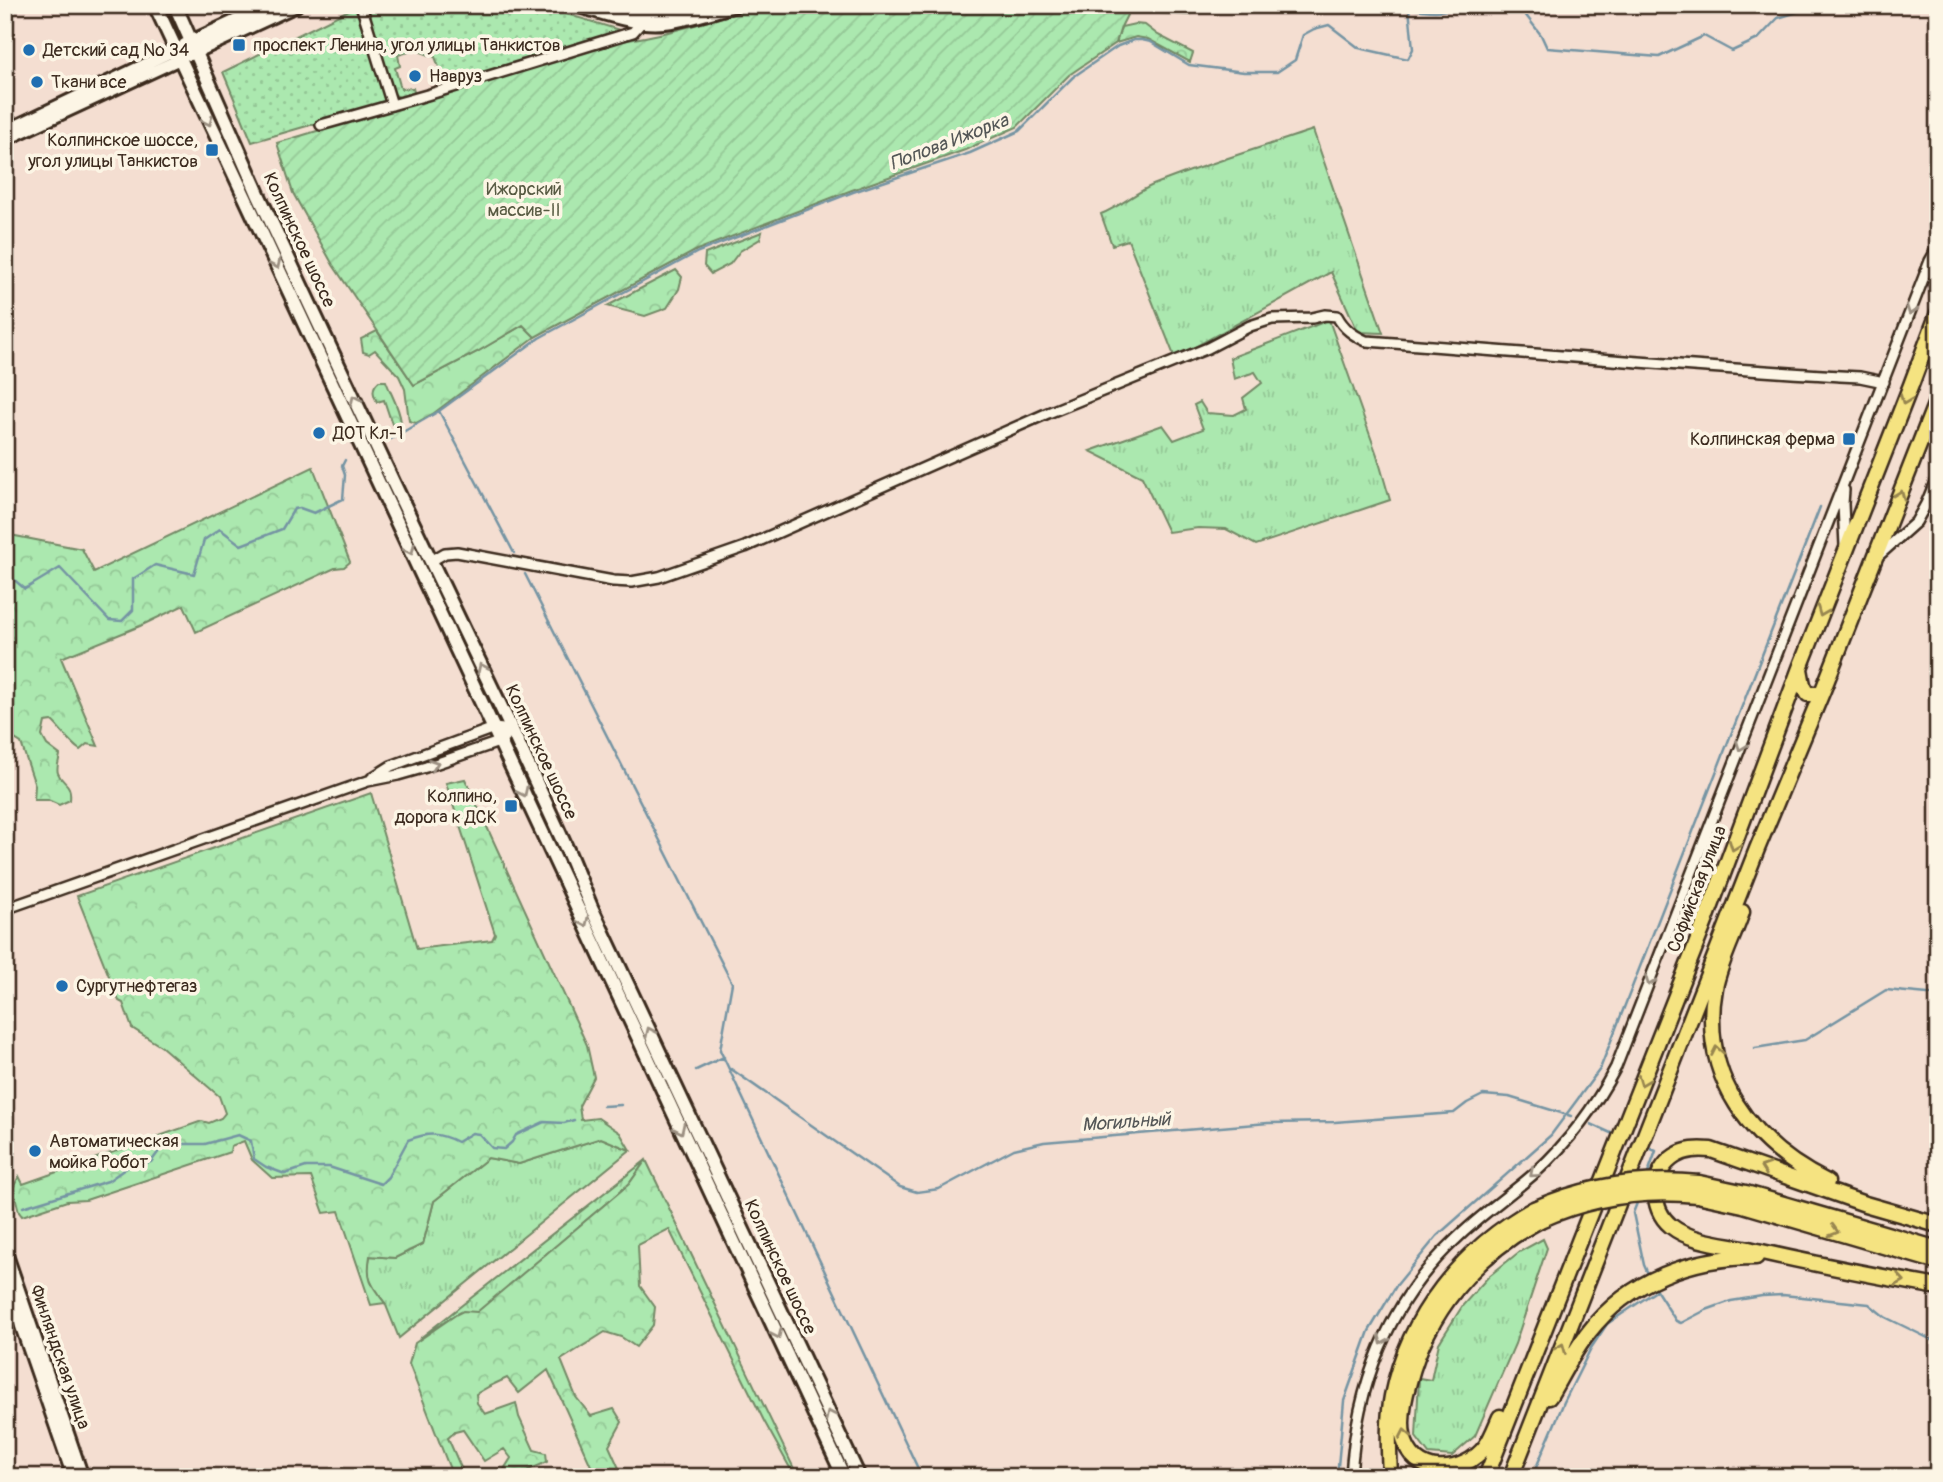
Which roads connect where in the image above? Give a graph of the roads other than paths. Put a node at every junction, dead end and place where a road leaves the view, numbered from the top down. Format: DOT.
graph roads {
  1 [pos="155,5"];
  2 [pos="175,5"];
  3 [pos="271,5"];
  4 [pos="296,5"];
  5 [pos="361,5"];
  6 [pos="576,5"];
  7 [pos="612,5"];
  8 [pos="699,5"];
  9 [pos="735,5"];
  10 [pos="642,22"];
  11 [pos="194,47"];
  12 [pos="178,54"];
  13 [pos="392,105"];
  14 [pos="321,125"];
  15 [pos="7,134"];
  16 [pos="1938,247"];
  17 [pos="1938,313"];
  18 [pos="1884,382"];
  19 [pos="1938,397"];
  20 [pos="1938,475"];
  21 [pos="1845,478"];
  22 [pos="1845,553"];
  23 [pos="1875,559"];
  24 [pos="432,561"];
  25 [pos="1800,668"];
  26 [pos="1823,690"];
  27 [pos="494,728"];
  28 [pos="512,730"];
  29 [pos="499,742"];
  30 [pos="368,781"];
  31 [pos="1757,849"];
  32 [pos="5,909"];
  33 [pos="1698,1189"];
  34 [pos="1899,1213"];
  35 [pos="1537,1215"];
  36 [pos="1938,1224"];
  37 [pos="5,1249"];
  38 [pos="1938,1249"];
  39 [pos="1785,1258"];
  40 [pos="1938,1262"];
  41 [pos="5,1280"];
  42 [pos="1938,1287"];
  43 [pos="1526,1375"];
  44 [pos="1527,1434"];
  45 [pos="73,1477"];
  46 [pos="83,1477"];
  47 [pos="844,1477"];
  48 [pos="859,1477"];
  49 [pos="1351,1477"];
  50 [pos="1390,1477"];
  51 [pos="1486,1477"];
  52 [pos="1511,1477"];
  1 -- 12 [label="main road, Колпинское шоссе"];
  2 -- 11 [label="main road, Колпинское шоссе"];
  3 -- 11 [label="main road"];
  4 -- 11 [label="main road"];
  5 -- 13 [label="street"];
  6 -- 10 [label="main road"];
  7 -- 8 [label="main road"];
  9 -- 10 [label="main road"];
  10 -- 13 [label="street"];
  11 -- 12 [label="main road"];
  24 -- 11 [label="main road, Колпинское шоссе, one-way"];
  12 -- 15 [label="street"];
  12 -- 27 [label="main road, Колпинское шоссе, one-way"];
  13 -- 14 [label="street"];
  16 -- 18 [label="street, one-way"];
  17 -- 22 [label="main road, Софийская улица, one-way"];
  18 -- 21 [label="street"];
  18 -- 24 [label="street"];
  23 -- 19 [label="main road, one-way"];
  20 -- 23 [label="street"];
  21 -- 22 [label="street"];
  21 -- 49 [label="street, one-way"];
  22 -- 25 [label="main road, Софийская улица, one-way"];
  23 -- 26 [label="main road"];
  28 -- 24 [label="main road, Колпинское шоссе, one-way"];
  25 -- 26 [label="main road"];
  25 -- 43 [label="main road, Софийская улица, one-way"];
  26 -- 31 [label="main road"];
  27 -- 28 [label="street"];
  27 -- 29 [label="main road, Колпинское шоссе"];
  27 -- 30 [label="street"];
  28 -- 29 [label="street"];
  48 -- 28 [label="main road, Колпинское шоссе, one-way"];
  30 -- 29 [label="street, one-way"];
  29 -- 47 [label="main road, Колпинское шоссе, one-way"];
  30 -- 32 [label="street"];
  34 -- 31 [label="main road, one-way"];
  44 -- 31 [label="main road, one-way"];
  33 -- 35 [label="main road, bridge"];
  33 -- 38 [label="main road"];
  33 -- 40 [label="main road, one-way"];
  34 -- 36 [label="main road"];
  34 -- 39 [label="main road, one-way"];
  43 -- 35 [label="main road, one-way"];
  35 -- 50 [label="main road"];
  37 -- 46 [label="street, Финляндская улица"];
  39 -- 42 [label="main road, one-way"];
  39 -- 44 [label="main road"];
  41 -- 45 [label="street, Финляндская улица"];
  43 -- 51 [label="main road, Софийская улица"];
  44 -- 52 [label="main road"];
}
